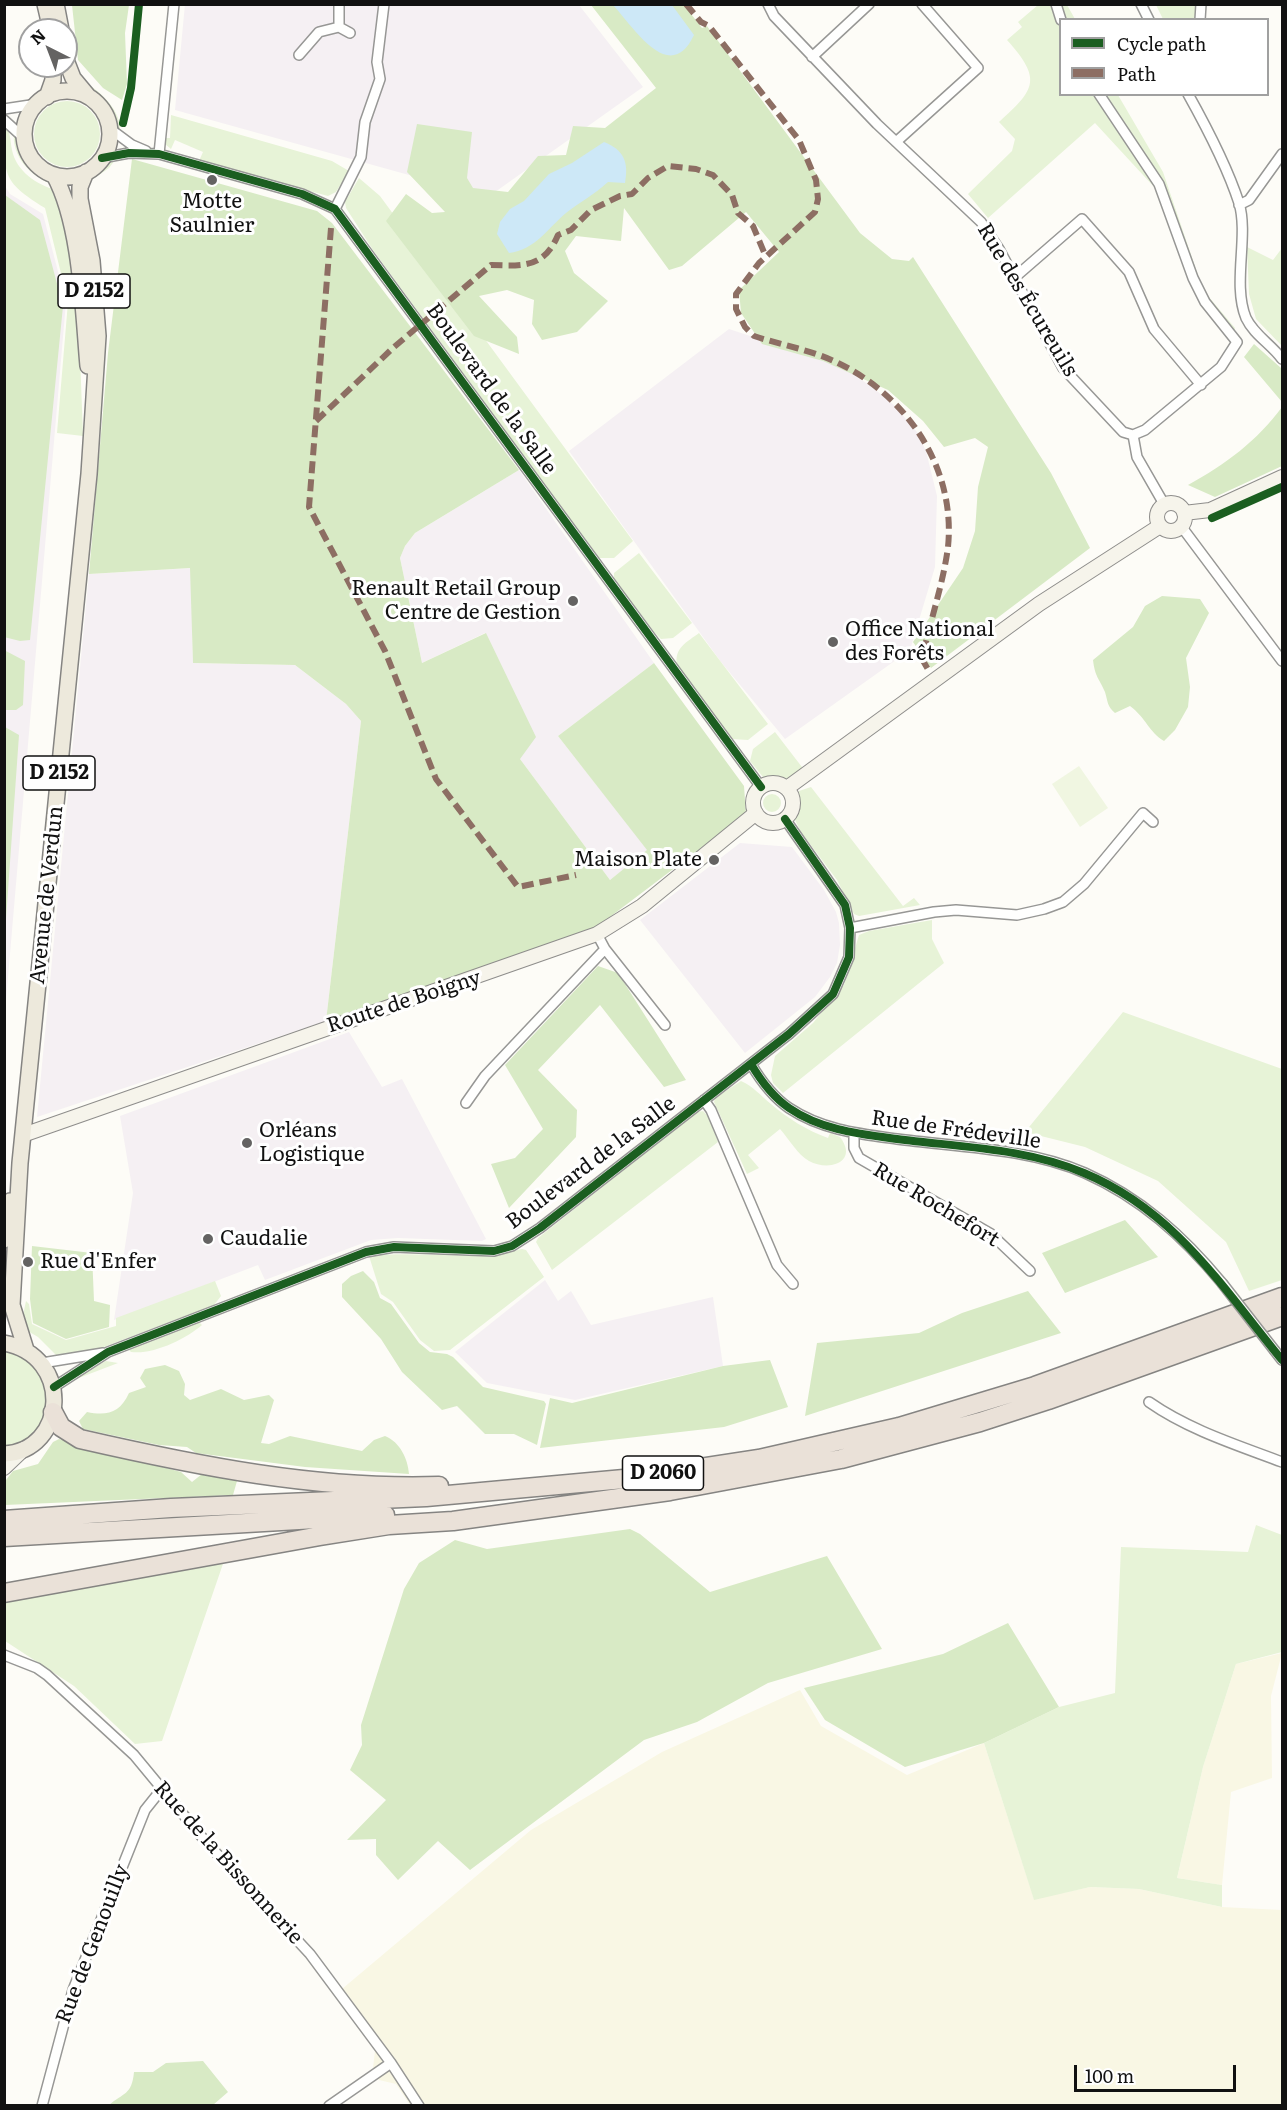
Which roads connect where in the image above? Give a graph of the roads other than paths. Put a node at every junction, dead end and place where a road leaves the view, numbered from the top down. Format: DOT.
graph roads {
  1 [pos="174,4"];
  2 [pos="339,4"];
  3 [pos="384,4"];
  4 [pos="768,4"];
  5 [pos="869,4"];
  6 [pos="922,4"];
  7 [pos="1141,4"];
  8 [pos="1148,18"];
  9 [pos="339,27"];
  10 [pos="350,33"];
  11 [pos="299,55"];
  12 [pos="812,57"];
  13 [pos="53,78"];
  14 [pos="73,78"];
  15 [pos="88,96"];
  16 [pos="1100,96"];
  17 [pos="1189,96"];
  18 [pos="1195,96"];
  19 [pos="42,100"];
  20 [pos="1194,105"];
  21 [pos="4,110"];
  22 [pos="4,120"];
  23 [pos="109,128"];
  24 [pos="25,139"];
  25 [pos="896,142"];
  26 [pos="148,152"];
  27 [pos="159,154"];
  28 [pos="1282,154"];
  29 [pos="102,158"];
  30 [pos="86,172"];
  31 [pos="54,176"];
  32 [pos="1239,205"];
  33 [pos="335,209"];
  34 [pos="1014,278"];
  35 [pos="1282,359"];
  36 [pos="1201,385"];
  37 [pos="93,411"];
  38 [pos="1133,435"];
  39 [pos="1282,477"];
  40 [pos="1164,504"];
  41 [pos="1183,520"];
  42 [pos="1160,526"];
  43 [pos="1282,661"];
  44 [pos="762,786"];
  45 [pos="787,788"];
  46 [pos="756,813"];
  47 [pos="785,819"];
  48 [pos="1153,822"];
  49 [pos="850,928"];
  50 [pos="597,934"];
  51 [pos="605,950"];
  52 [pos="665,1025"];
  53 [pos="752,1064"];
  54 [pos="704,1100"];
  55 [pos="466,1103"];
  56 [pos="854,1134"];
  57 [pos="23,1135"];
  58 [pos="20,1163"];
  59 [pos="4,1240"];
  60 [pos="1030,1271"];
  61 [pos="793,1284"];
  62 [pos="1282,1297"];
  63 [pos="1282,1316"];
  64 [pos="4,1344"];
  65 [pos="26,1350"];
  66 [pos="108,1352"];
  67 [pos="1282,1360"];
  68 [pos="42,1363"];
  69 [pos="54,1387"];
  70 [pos="1149,1402"];
  71 [pos="53,1412"];
  72 [pos="25,1448"];
  73 [pos="4,1454"];
  74 [pos="1282,1462"];
  75 [pos="4,1468"];
  76 [pos="552,1486"];
  77 [pos="597,1501"];
  78 [pos="12,1528"];
  79 [pos="4,1593"];
  80 [pos="4,1655"];
  81 [pos="161,1790"];
  82 [pos="392,2063"];
  83 [pos="42,2106"];
  84 [pos="329,2106"];
  85 [pos="419,2106"];
  1 -- 27 [label="street"];
  2 -- 9 [label="street"];
  3 -- 33 [label="street"];
  4 -- 12 [label="street, Rue des Écureuils"];
  5 -- 12 [label="street"];
  6 -- 25 [label="street"];
  7 -- 8 [label="street"];
  9 -- 10 [label="street"];
  9 -- 11 [label="street"];
  12 -- 25 [label="street, Rue des Écureuils"];
  13 -- 19 [label="main road"];
  14 -- 15 [label="main road"];
  15 -- 19 [label="main road"];
  15 -- 23 [label="main road"];
  16 -- 36 [label="street"];
  17 -- 20 [label="street"];
  18 -- 20 [label="street"];
  19 -- 21 [label="street"];
  19 -- 24 [label="main road"];
  20 -- 32 [label="street"];
  22 -- 24 [label="street"];
  23 -- 26 [label="street, Boulevard de la Salle"];
  23 -- 29 [label="main road"];
  24 -- 31 [label="main road"];
  25 -- 34 [label="street, Rue des Écureuils"];
  26 -- 27 [label="street, Boulevard de la Salle"];
  26 -- 29 [label="street, Boulevard de la Salle"];
  27 -- 33 [label="street, Boulevard de la Salle"];
  28 -- 32 [label="street"];
  29 -- 30 [label="main road"];
  30 -- 31 [label="main road"];
  30 -- 37 [label="main road, Avenue de Verdun / D 2152"];
  31 -- 37 [label="main road, Avenue de Verdun / D 2152"];
  32 -- 35 [label="street"];
  33 -- 44 [label="street, Boulevard de la Salle"];
  34 -- 36 [label="street"];
  34 -- 38 [label="street, Rue des Écureuils"];
  36 -- 38 [label="street"];
  37 -- 57 [label="main road, Avenue de Verdun / D 2152"];
  38 -- 40 [label="street"];
  39 -- 41 [label="street"];
  40 -- 41 [label="street"];
  40 -- 42 [label="street"];
  41 -- 42 [label="street"];
  41 -- 43 [label="street"];
  42 -- 45 [label="street"];
  44 -- 45 [label="street"];
  44 -- 46 [label="street"];
  45 -- 47 [label="street"];
  46 -- 47 [label="street"];
  46 -- 50 [label="street, Route de Boigny"];
  47 -- 49 [label="street, Boulevard de la Salle"];
  48 -- 49 [label="street"];
  49 -- 53 [label="street, Boulevard de la Salle"];
  50 -- 51 [label="street"];
  50 -- 57 [label="street, Route de Boigny"];
  51 -- 52 [label="street"];
  51 -- 55 [label="street"];
  53 -- 54 [label="street, Boulevard de la Salle"];
  53 -- 56 [label="street, Rue de Frédeville"];
  54 -- 61 [label="street"];
  54 -- 66 [label="street, Boulevard de la Salle"];
  56 -- 60 [label="street, Rue Rochefort"];
  56 -- 67 [label="street, Rue de Frédeville, bridge"];
  57 -- 58 [label="main road, Avenue de Verdun / D 2152"];
  58 -- 59 [label="main road, Avenue de Verdun / D 2152"];
  58 -- 65 [label="main road, Avenue de Verdun / D 2152"];
  62 -- 76 [label="highway, D 2060"];
  63 -- 77 [label="highway, D 2060"];
  64 -- 65 [label="main road"];
  65 -- 68 [label="main road"];
  66 -- 68 [label="street, Boulevard de la Salle"];
  66 -- 69 [label="street, Boulevard de la Salle"];
  68 -- 69 [label="main road"];
  69 -- 71 [label="main road"];
  70 -- 74 [label="street"];
  71 -- 72 [label="main road"];
  71 -- 76 [label="highway"];
  72 -- 73 [label="main road"];
  72 -- 75 [label="street"];
  76 -- 78 [label="highway, D 2060"];
  77 -- 78 [label="highway, D 2060"];
  77 -- 79 [label="highway"];
  80 -- 81 [label="street, Rue de la Bissonnerie"];
  81 -- 82 [label="street, Rue de la Bissonnerie"];
  81 -- 83 [label="street, Rue de Genouilly"];
  82 -- 84 [label="street"];
  82 -- 85 [label="street, Rue de la Bissonnerie"];
}
